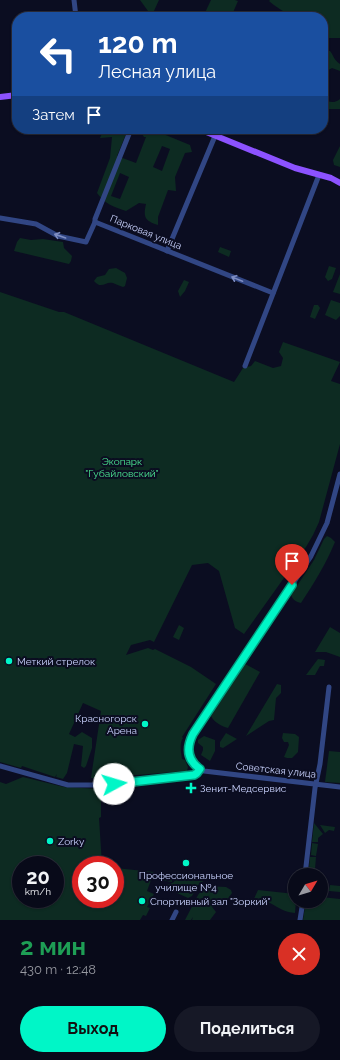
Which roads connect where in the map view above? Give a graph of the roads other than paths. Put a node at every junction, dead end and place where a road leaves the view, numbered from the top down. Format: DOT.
graph roads {
  1 [pos="74,0"];
  2 [pos="75,12"];
  3 [pos="12,96"];
  4 [pos="0,97"];
  5 [pos="129,134"];
  6 [pos="210,134"];
  7 [pos="215,136"];
  8 [pos="319,175"];
  9 [pos="340,183"];
  10 [pos="0,218"];
  11 [pos="95,222"];
  12 [pos="167,251"];
  13 [pos="273,294"];
  14 [pos="245,366"];
  15 [pos="340,474"];
  16 [pos="329,687"];
  17 [pos="0,766"];
  18 [pos="200,769"];
  19 [pos="316,783"];
  20 [pos="340,786"];
  21 [pos="306,868"];
  22 [pos="302,908"];
  23 [pos="176,912"];
  24 [pos="172,920"];
  25 [pos="300,920"];
  1 -- 2 [label="street"];
  3 -- 4 [label="main road"];
  5 -- 11 [label="street"];
  6 -- 7 [label="main road"];
  7 -- 8 [label="main road"];
  7 -- 12 [label="street"];
  8 -- 9 [label="main road"];
  8 -- 13 [label="street"];
  11 -- 10 [label="street, Парковая улица, one-way"];
  11 -- 12 [label="street, Парковая улица"];
  13 -- 12 [label="street, Парковая улица, one-way"];
  13 -- 14 [label="street"];
  15 -- 18 [label="street"];
  16 -- 19 [label="street"];
  17 -- 18 [label="street"];
  18 -- 19 [label="street, Советская улица"];
  19 -- 20 [label="street, Советская улица"];
  19 -- 21 [label="street"];
  22 -- 25 [label="street"];
  23 -- 24 [label="street"];
}
